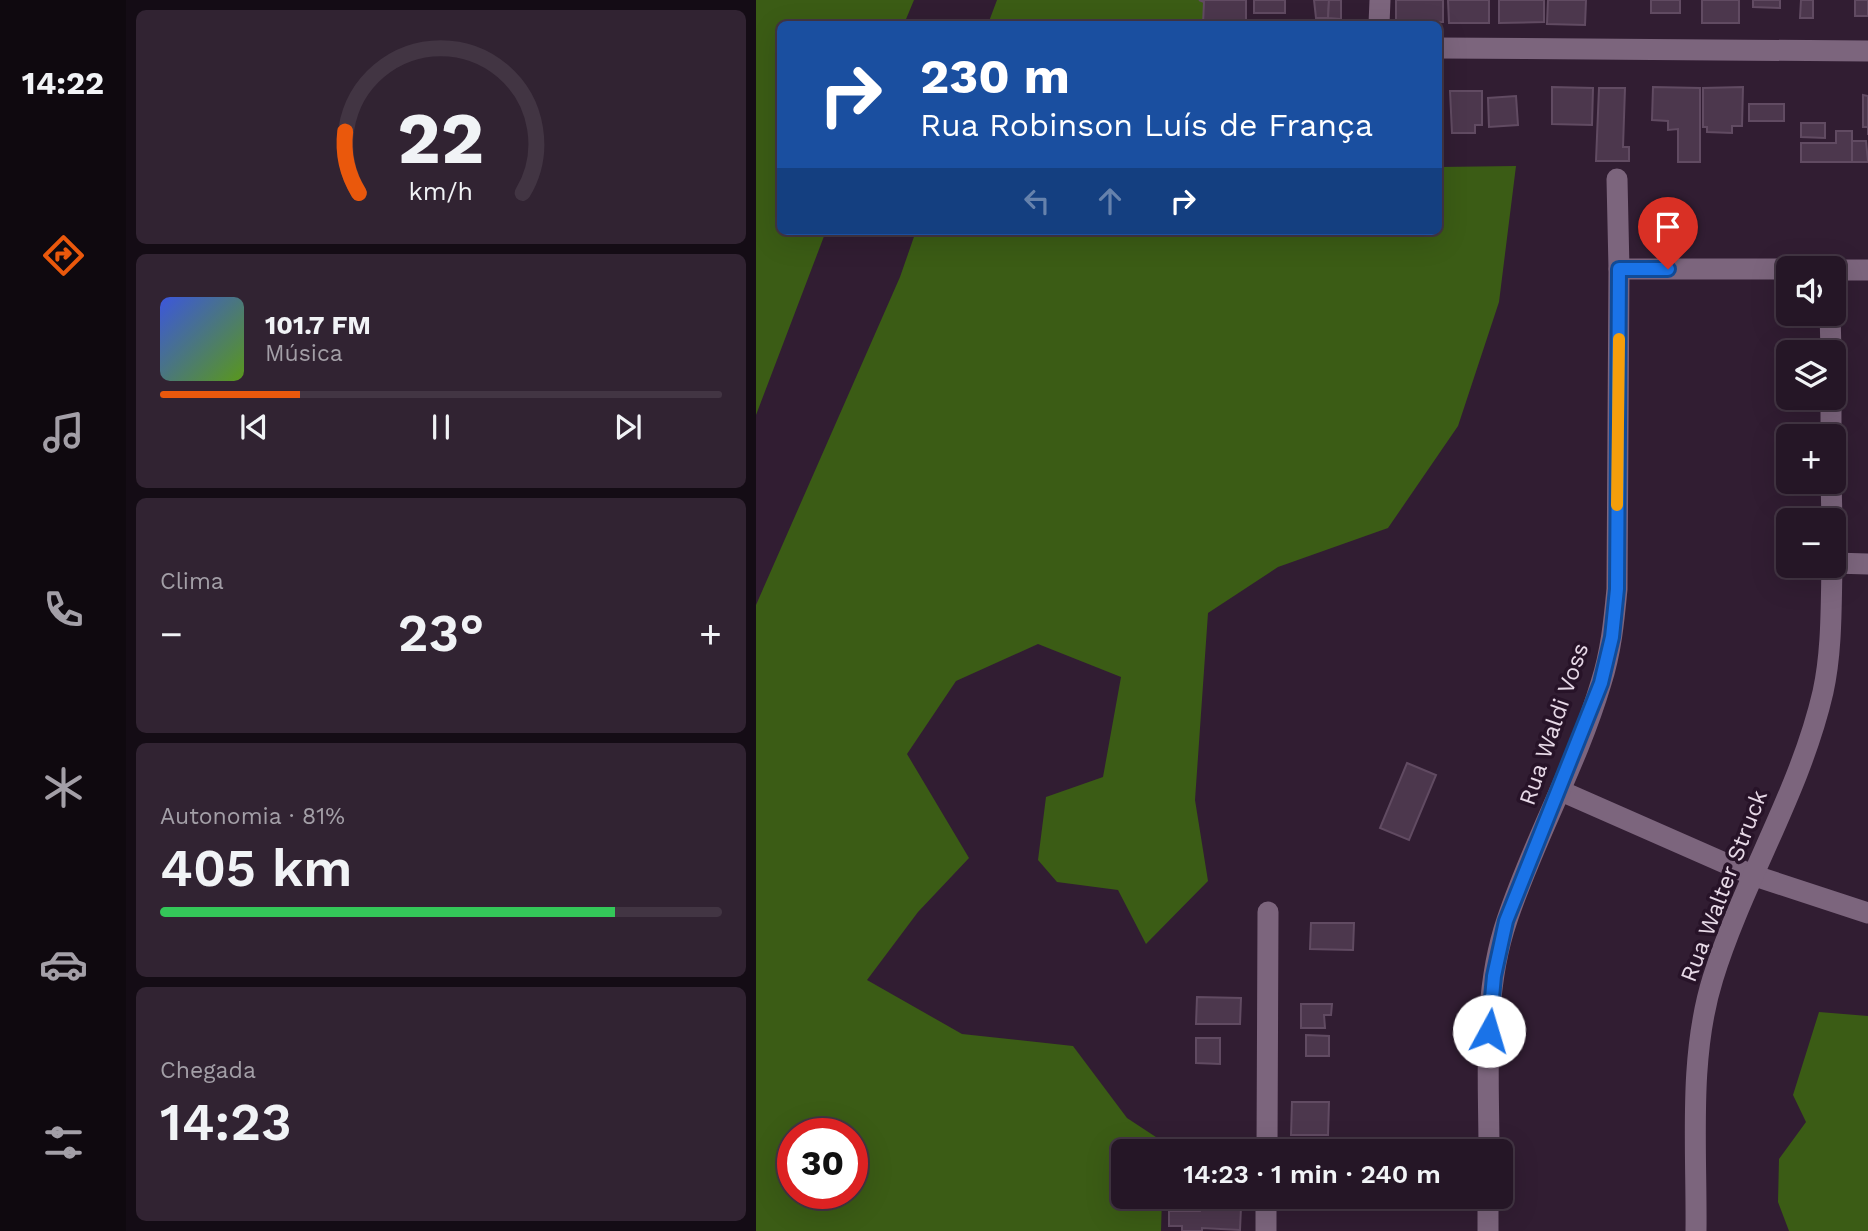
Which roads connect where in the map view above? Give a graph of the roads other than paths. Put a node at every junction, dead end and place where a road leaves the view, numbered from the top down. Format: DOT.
graph roads {
  1 [pos="1380,0"];
  2 [pos="1379,21"];
  3 [pos="1442,48"];
  4 [pos="1868,51"];
  5 [pos="1616,179"];
  6 [pos="1619,269"];
  7 [pos="1776,270"];
  8 [pos="1846,270"];
  9 [pos="1868,270"];
  10 [pos="1846,564"];
  11 [pos="1868,564"];
  12 [pos="1832,578"];
  13 [pos="1561,791"];
  14 [pos="1752,875"];
  15 [pos="1268,912"];
  16 [pos="1868,912"];
  17 [pos="1267,1139"];
  18 [pos="1489,1139"];
  19 [pos="1266,1209"];
  20 [pos="1489,1209"];
  21 [pos="1266,1231"];
  22 [pos="1488,1231"];
  23 [pos="1696,1231"];
  1 -- 2 [label="street"];
  3 -- 4 [label="street"];
  5 -- 6 [label="street, Rua Waldi Voss"];
  6 -- 7 [label="street"];
  6 -- 13 [label="street, Rua Waldi Voss"];
  8 -- 9 [label="street"];
  10 -- 11 [label="street"];
  12 -- 14 [label="street, Rua Walter Struck"];
  13 -- 14 [label="street"];
  13 -- 18 [label="street, Rua Waldi Voss"];
  14 -- 16 [label="street"];
  14 -- 23 [label="street, Rua Walter Struck"];
  15 -- 17 [label="street"];
  19 -- 21 [label="street"];
  20 -- 22 [label="street"];
}
